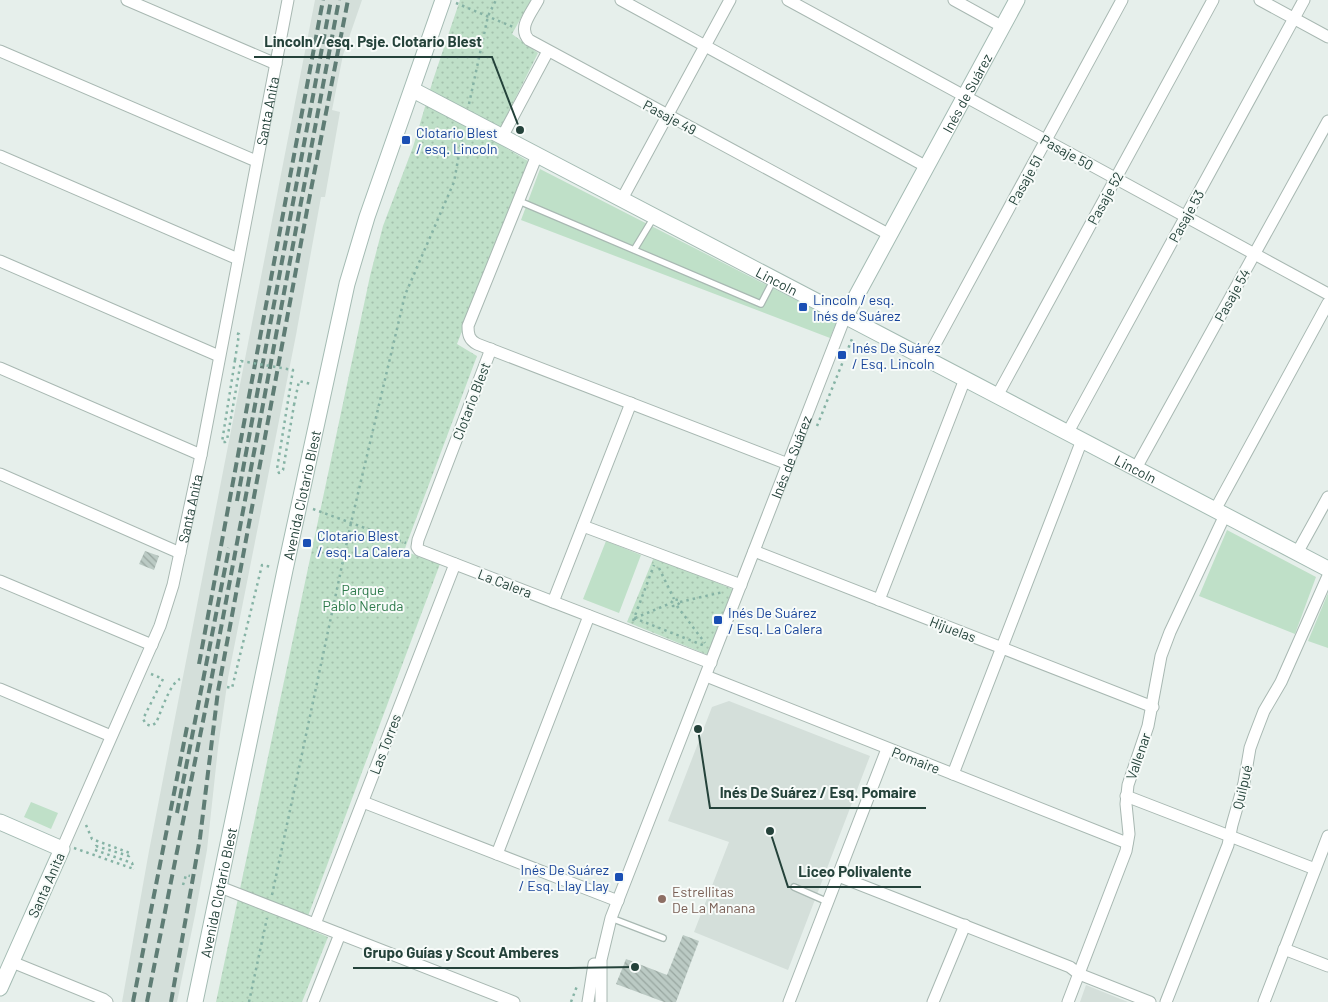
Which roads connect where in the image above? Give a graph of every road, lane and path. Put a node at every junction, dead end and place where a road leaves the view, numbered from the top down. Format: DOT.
graph roads {
  1 [pos="127,0"];
  2 [pos="288,0"];
  3 [pos="443,0"];
  4 [pos="450,0"];
  5 [pos="496,0"];
  6 [pos="538,0"];
  7 [pos="621,0"];
  8 [pos="730,0"];
  9 [pos="788,0"];
  10 [pos="954,0"];
  11 [pos="1017,0"];
  12 [pos="1122,0"];
  13 [pos="1213,0"];
  14 [pos="1260,0"];
  15 [pos="1304,0"];
  16 [pos="488,16"];
  17 [pos="1294,18"];
  18 [pos="1002,27"];
  19 [pos="524,32"];
  20 [pos="1328,37"];
  21 [pos="705,46"];
  22 [pos="0,51"];
  23 [pos="548,51"];
  24 [pos="276,64"];
  25 [pos="413,90"];
  26 [pos="965,96"];
  27 [pos="668,116"];
  28 [pos="466,118"];
  29 [pos="1328,121"];
  30 [pos="502,137"];
  31 [pos="1046,141"];
  32 [pos="537,155"];
  33 [pos="0,156"];
  34 [pos="256,161"];
  35 [pos="927,167"];
  36 [pos="1116,179"];
  37 [pos="622,200"];
  38 [pos="519,202"];
  39 [pos="654,216"];
  40 [pos="1186,217"];
  41 [pos="890,236"];
  42 [pos="634,250"];
  43 [pos="1254,254"];
  44 [pos="238,259"];
  45 [pos="0,261"];
  46 [pos="774,279"];
  47 [pos="1328,294"];
  48 [pos="1328,303"];
  49 [pos="845,317"];
  50 [pos="490,349"];
  51 [pos="219,356"];
  52 [pos="927,359"];
  53 [pos="235,360"];
  54 [pos="0,368"];
  55 [pos="965,379"];
  56 [pos="324,386"];
  57 [pos="997,396"];
  58 [pos="631,403"];
  59 [pos="1068,432"];
  60 [pos="1082,440"];
  61 [pos="201,455"];
  62 [pos="788,464"];
  63 [pos="1136,468"];
  64 [pos="0,474"];
  65 [pos="1328,497"];
  66 [pos="299,504"];
  67 [pos="1220,512"];
  68 [pos="351,523"];
  69 [pos="583,526"];
  70 [pos="418,547"];
  71 [pos="754,551"];
  72 [pos="180,553"];
  73 [pos="1297,553"];
  74 [pos="455,564"];
  75 [pos="1328,569"];
  76 [pos="285,570"];
  77 [pos="1328,576"];
  78 [pos="0,581"];
  79 [pos="741,585"];
  80 [pos="730,590"];
  81 [pos="674,599"];
  82 [pos="879,600"];
  83 [pos="553,602"];
  84 [pos="680,602"];
  85 [pos="671,603"];
  86 [pos="678,606"];
  87 [pos="589,616"];
  88 [pos="634,618"];
  89 [pos="152,645"];
  90 [pos="1002,648"];
  91 [pos="711,663"];
  92 [pos="141,669"];
  93 [pos="706,676"];
  94 [pos="180,679"];
  95 [pos="227,687"];
  96 [pos="0,689"];
  97 [pos="1153,707"];
  98 [pos="111,736"];
  99 [pos="887,749"];
  100 [pos="953,774"];
  101 [pos="1126,796"];
  102 [pos="363,802"];
  103 [pos="76,818"];
  104 [pos="0,822"];
  105 [pos="1230,836"];
  106 [pos="1328,836"];
  107 [pos="1127,843"];
  108 [pos="62,849"];
  109 [pos="79,850"];
  110 [pos="497,854"];
  111 [pos="1315,869"];
  112 [pos="190,876"];
  113 [pos="838,876"];
  114 [pos="183,885"];
  115 [pos="220,887"];
  116 [pos="794,888"];
  117 [pos="618,901"];
  118 [pos="828,902"];
  119 [pos="269,906"];
  120 [pos="611,918"];
  121 [pos="315,924"];
  122 [pos="965,925"];
  123 [pos="606,932"];
  124 [pos="340,934"];
  125 [pos="663,938"];
  126 [pos="1284,949"];
  127 [pos="12,962"];
  128 [pos="1328,966"];
  129 [pos="1079,974"];
  130 [pos="0,988"];
  131 [pos="604,1001"];
  132 [pos="107,1002"];
  133 [pos="196,1002"];
  134 [pos="249,1002"];
  135 [pos="313,1002"];
  136 [pos="513,1002"];
  137 [pos="588,1002"];
  138 [pos="789,1002"];
  139 [pos="934,1002"];
  140 [pos="1068,1002"];
  141 [pos="1150,1002"];
  142 [pos="1166,1002"];
  143 [pos="1264,1002"];
  1 -- 24 [label="street"];
  2 -- 24 [label="street, Santa Anita"];
  3 -- 25 [label="street, Avenida Clotario Blest"];
  4 -- 16 [label="path"];
  5 -- 16 [label="path"];
  6 -- 19 [label="street"];
  7 -- 21 [label="street"];
  8 -- 21 [label="street"];
  9 -- 26 [label="street, Pasaje 50"];
  10 -- 18 [label="street"];
  11 -- 18 [label="street, Inés de Suárez"];
  12 -- 31 [label="street, Pasaje 51"];
  13 -- 36 [label="street, Pasaje 52"];
  14 -- 17 [label="street"];
  15 -- 17 [label="street, Pasaje 53"];
  16 -- 19 [label="path"];
  16 -- 28 [label="path"];
  17 -- 20 [label="street"];
  17 -- 40 [label="street, Pasaje 53"];
  18 -- 26 [label="street, Inés de Suárez"];
  19 -- 23 [label="street, Pasaje 49"];
  21 -- 27 [label="street"];
  21 -- 35 [label="street"];
  22 -- 34 [label="street"];
  23 -- 27 [label="street, Pasaje 49"];
  23 -- 30 [label="street"];
  24 -- 34 [label="street, Santa Anita"];
  25 -- 28 [label="street, Lincoln"];
  25 -- 56 [label="street, Avenida Clotario Blest"];
  26 -- 31 [label="street, Pasaje 50"];
  26 -- 35 [label="street, Inés de Suárez"];
  27 -- 37 [label="street"];
  27 -- 41 [label="street, Pasaje 49"];
  28 -- 30 [label="street, Lincoln"];
  28 -- 68 [label="path"];
  29 -- 43 [label="street, Pasaje 54"];
  30 -- 32 [label="street, Lincoln"];
  31 -- 36 [label="street, Pasaje 50"];
  31 -- 52 [label="street, Pasaje 51"];
  32 -- 37 [label="street, Lincoln"];
  32 -- 38 [label="street, Clotario Blest"];
  33 -- 44 [label="street"];
  34 -- 44 [label="street, Santa Anita"];
  35 -- 41 [label="street, Inés de Suárez"];
  36 -- 40 [label="street, Pasaje 50"];
  36 -- 57 [label="street, Pasaje 52"];
  37 -- 39 [label="street, Lincoln"];
  38 -- 42 [label="lane"];
  38 -- 50 [label="street, Clotario Blest"];
  39 -- 42 [label="lane"];
  39 -- 46 [label="street, Lincoln"];
  40 -- 43 [label="street, Pasaje 50"];
  40 -- 59 [label="street, Pasaje 53"];
  41 -- 49 [label="street, Inés de Suárez"];
  42 -- 46 [label="lane"];
  43 -- 47 [label="street, Pasaje 50"];
  43 -- 63 [label="street, Pasaje 54"];
  44 -- 51 [label="street, Santa Anita"];
  45 -- 51 [label="street"];
  46 -- 49 [label="street, Lincoln"];
  48 -- 67 [label="street, Vallenar"];
  49 -- 52 [label="street, Lincoln"];
  49 -- 62 [label="street, Inés de Suárez"];
  50 -- 58 [label="street"];
  50 -- 70 [label="street, Clotario Blest"];
  51 -- 61 [label="street, Santa Anita"];
  52 -- 55 [label="street, Lincoln"];
  53 -- 56 [label="path, bridge"];
  54 -- 61 [label="street"];
  55 -- 57 [label="street, Lincoln"];
  55 -- 82 [label="street"];
  56 -- 66 [label="street, Avenida Clotario Blest"];
  57 -- 59 [label="street, Lincoln"];
  58 -- 62 [label="street"];
  58 -- 69 [label="street"];
  59 -- 60 [label="street, Lincoln"];
  60 -- 63 [label="street, Lincoln"];
  60 -- 90 [label="street"];
  61 -- 72 [label="street, Santa Anita"];
  62 -- 71 [label="street, Inés de Suárez"];
  63 -- 67 [label="street, Lincoln"];
  64 -- 72 [label="street"];
  65 -- 73 [label="street"];
  66 -- 68 [label="path"];
  66 -- 76 [label="street, Avenida Clotario Blest"];
  67 -- 73 [label="street, Lincoln"];
  67 -- 97 [label="street, Vallenar"];
  68 -- 70 [label="path"];
  68 -- 119 [label="path"];
  69 -- 79 [label="street"];
  69 -- 83 [label="street"];
  70 -- 74 [label="street, La Calera"];
  71 -- 79 [label="street, Inés de Suárez"];
  71 -- 82 [label="street, Hijuelas"];
  72 -- 89 [label="street, Santa Anita"];
  73 -- 75 [label="street, Lincoln"];
  74 -- 83 [label="street, La Calera"];
  74 -- 102 [label="street, Las Torres"];
  76 -- 95 [label="path"];
  76 -- 115 [label="street, Avenida Clotario Blest"];
  77 -- 105 [label="street, Quilpué"];
  78 -- 89 [label="street"];
  79 -- 91 [label="street, Inés de Suárez"];
  80 -- 84 [label="path"];
  81 -- 84 [label="path"];
  81 -- 85 [label="path"];
  81 -- 88 [label="path"];
  82 -- 90 [label="street, Hijuelas"];
  83 -- 87 [label="street, La Calera"];
  84 -- 86 [label="path"];
  85 -- 86 [label="path"];
  85 -- 88 [label="path"];
  86 -- 88 [label="path"];
  87 -- 91 [label="street, La Calera"];
  87 -- 110 [label="street"];
  89 -- 92 [label="street, Santa Anita"];
  90 -- 97 [label="street, Hijuelas"];
  90 -- 100 [label="street"];
  91 -- 93 [label="street, Inés de Suárez"];
  92 -- 94 [label="path"];
  92 -- 98 [label="street, Santa Anita"];
  93 -- 99 [label="street, Pomaire"];
  93 -- 117 [label="street, Inés de Suárez"];
  96 -- 98 [label="street"];
  97 -- 101 [label="street, Vallenar"];
  98 -- 103 [label="street, Santa Anita"];
  99 -- 100 [label="street, Pomaire"];
  99 -- 113 [label="street"];
  100 -- 107 [label="street, Pomaire"];
  101 -- 105 [label="street"];
  101 -- 107 [label="street, Vallenar"];
  102 -- 110 [label="street"];
  102 -- 121 [label="street, Las Torres"];
  103 -- 108 [label="street, Santa Anita"];
  103 -- 109 [label="path"];
  104 -- 108 [label="street"];
  105 -- 111 [label="street"];
  105 -- 142 [label="street, Quilpué"];
  106 -- 111 [label="street"];
  107 -- 129 [label="street, Vallenar"];
  108 -- 127 [label="street, Santa Anita"];
  110 -- 117 [label="street"];
  111 -- 126 [label="street"];
  112 -- 114 [label="path"];
  113 -- 118 [label="street"];
  113 -- 122 [label="street"];
  115 -- 119 [label="street"];
  115 -- 133 [label="street, Avenida Clotario Blest"];
  116 -- 118 [label="lane"];
  117 -- 120 [label="street, Inés de Suárez"];
  118 -- 138 [label="street"];
  119 -- 121 [label="street"];
  119 -- 134 [label="path"];
  120 -- 123 [label="street, Inés de Suárez"];
  120 -- 125 [label="lane"];
  121 -- 124 [label="street"];
  122 -- 129 [label="street"];
  122 -- 139 [label="street"];
  123 -- 131 [label="street, Inés de Suárez"];
  123 -- 137 [label="street, Inés de Suárez"];
  124 -- 135 [label="street"];
  124 -- 136 [label="street"];
  126 -- 128 [label="street"];
  126 -- 143 [label="street"];
  127 -- 130 [label="street, Santa Anita"];
  127 -- 132 [label="street"];
  129 -- 140 [label="street, Vallenar"];
  129 -- 141 [label="street"];
}
